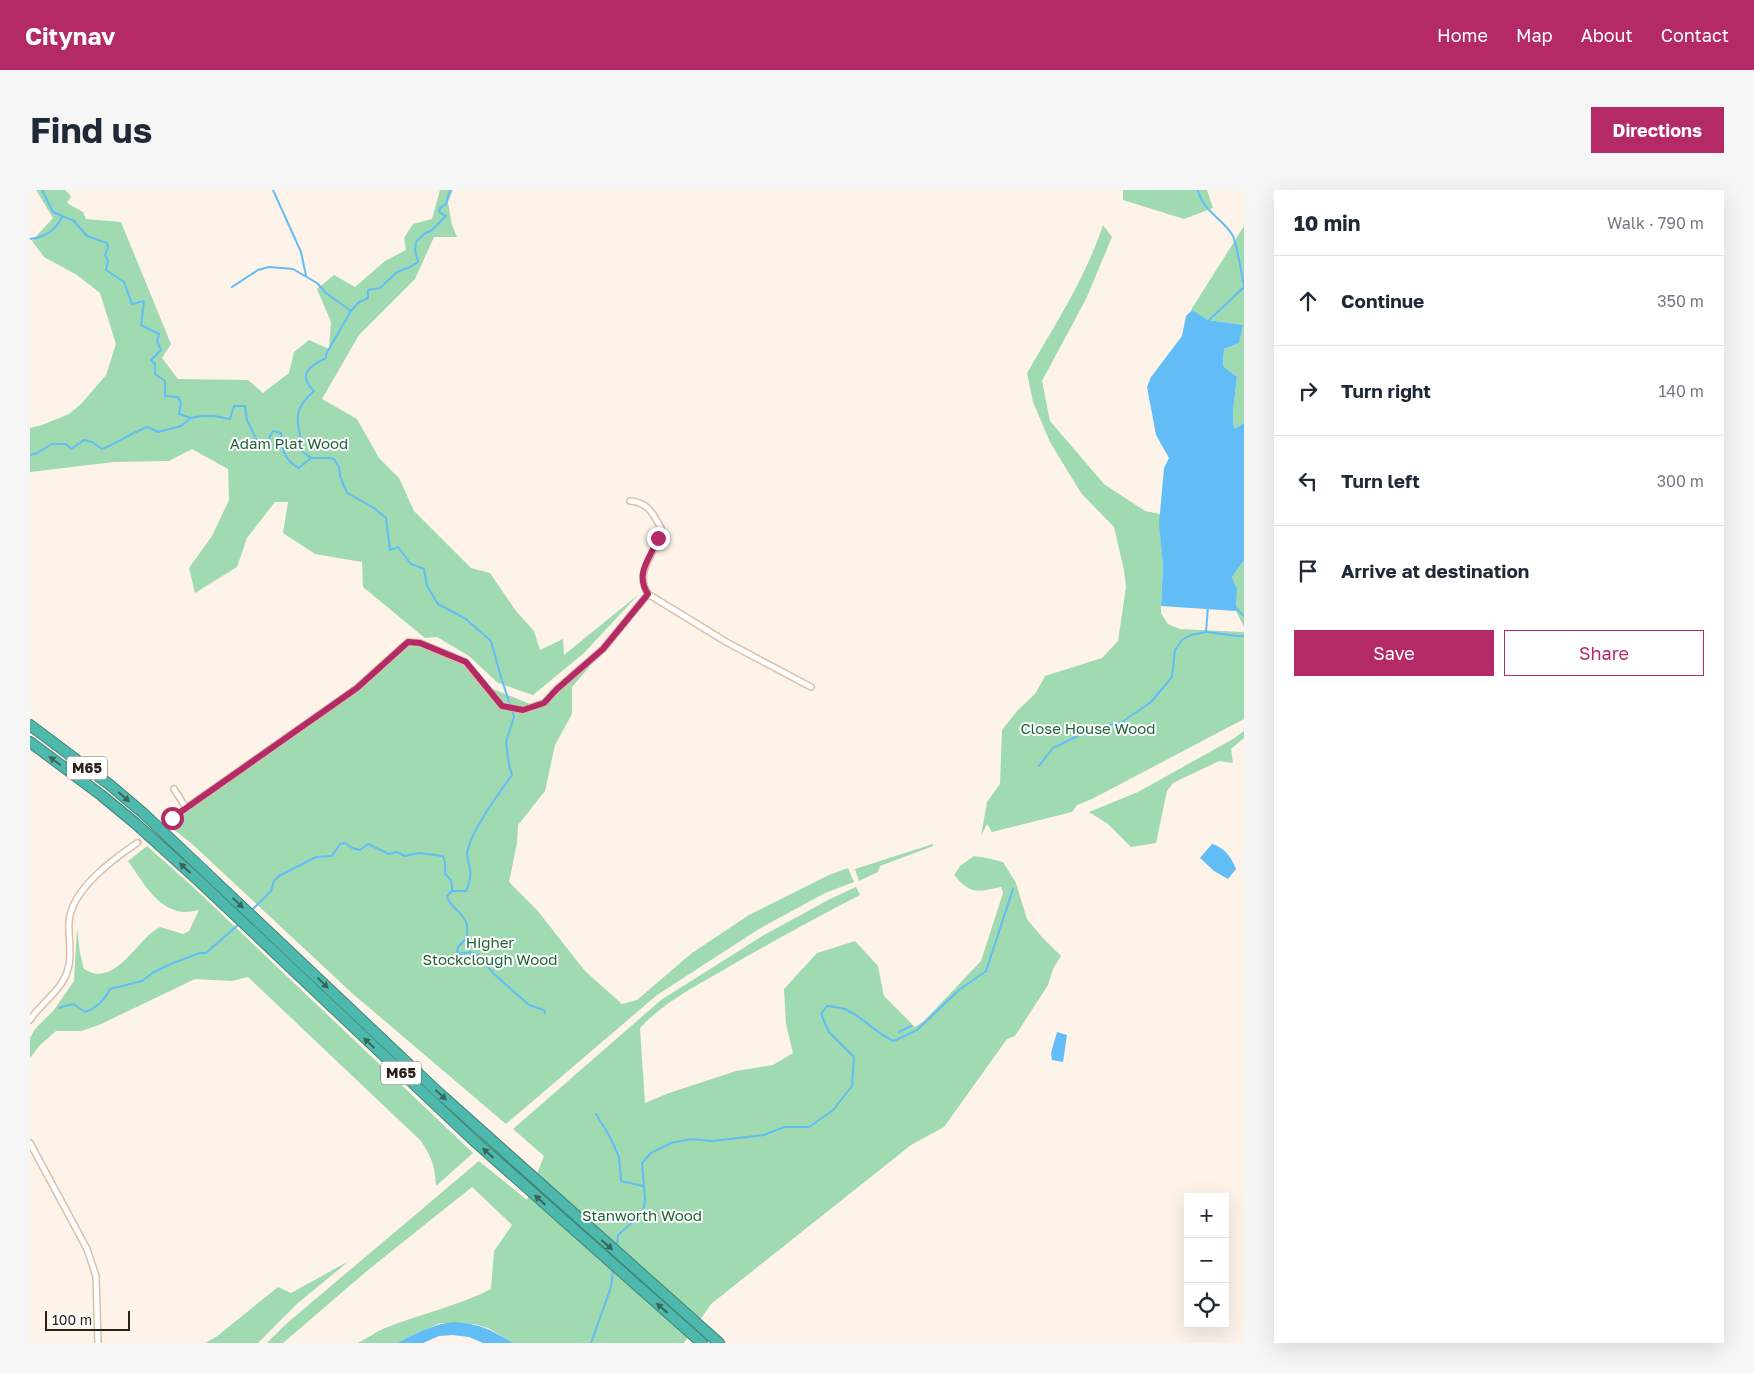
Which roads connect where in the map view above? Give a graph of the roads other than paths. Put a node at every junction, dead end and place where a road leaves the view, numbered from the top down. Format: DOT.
graph roads {
  1 [pos="630,501"];
  2 [pos="648,594"];
  3 [pos="811,687"];
  4 [pos="30,725"];
  5 [pos="30,742"];
  6 [pos="174,789"];
  7 [pos="186,808"];
  8 [pos="172,818"];
  9 [pos="137,843"];
  10 [pos="30,1020"];
  11 [pos="30,1143"];
  12 [pos="700,1342"];
  13 [pos="98,1343"];
  14 [pos="719,1343"];
  1 -- 2 [label="street"];
  2 -- 3 [label="street"];
  2 -- 7 [label="street"];
  4 -- 14 [label="highway, M65, one-way"];
  12 -- 5 [label="highway, M65, one-way"];
  6 -- 7 [label="street"];
  7 -- 8 [label="street"];
  9 -- 10 [label="street"];
  11 -- 13 [label="street"];
}
